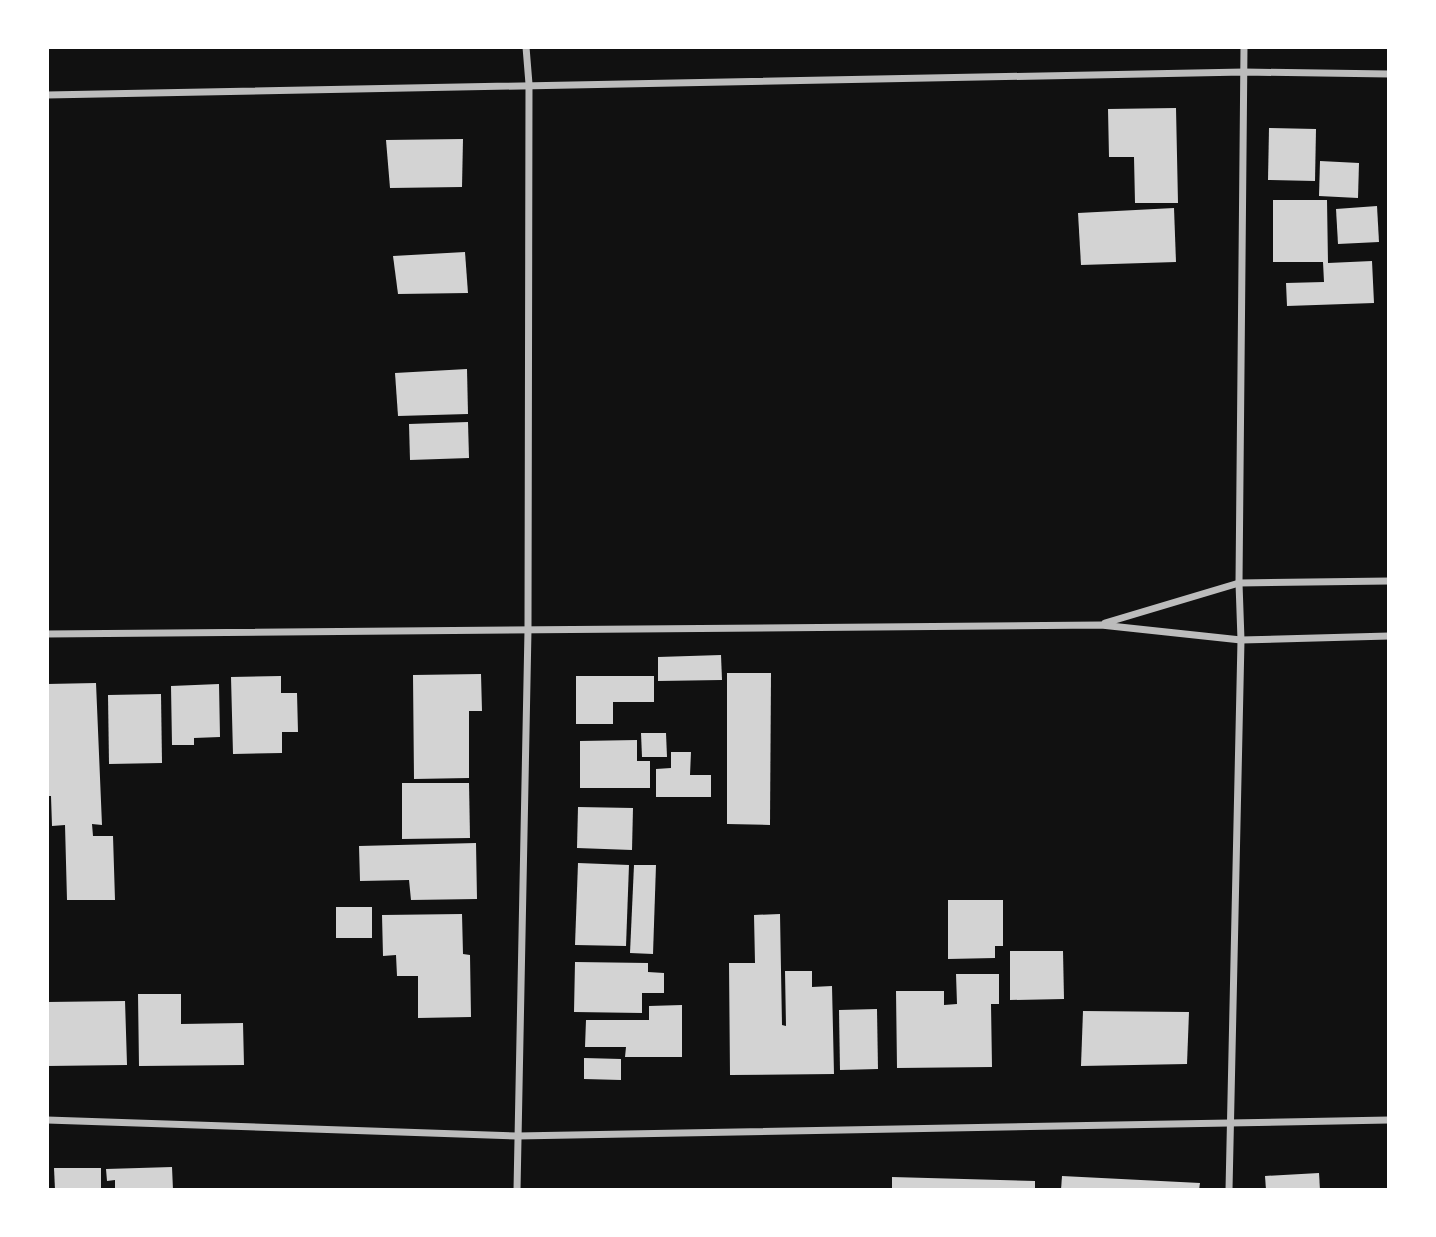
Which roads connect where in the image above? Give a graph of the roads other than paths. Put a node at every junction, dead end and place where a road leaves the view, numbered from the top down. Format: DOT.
graph roads {
  1 [pos="526,47"];
  2 [pos="1244,47"];
  3 [pos="1244,72"];
  4 [pos="1389,74"];
  5 [pos="529,84"];
  6 [pos="47,94"];
  7 [pos="1389,581"];
  8 [pos="1239,583"];
  9 [pos="1101,625"];
  10 [pos="528,630"];
  11 [pos="47,634"];
  12 [pos="1389,636"];
  13 [pos="1241,640"];
  14 [pos="47,1120"];
  15 [pos="1389,1120"];
  16 [pos="1230,1122"];
  17 [pos="517,1136"];
  18 [pos="517,1190"];
  19 [pos="1229,1190"];
  1 -- 5 [label="street"];
  2 -- 3 [label="street"];
  3 -- 4 [label="street"];
  3 -- 5 [label="street"];
  3 -- 8 [label="street"];
  5 -- 6 [label="street"];
  5 -- 10 [label="street"];
  7 -- 8 [label="street"];
  8 -- 9 [label="street"];
  8 -- 13 [label="street"];
  9 -- 10 [label="street"];
  9 -- 13 [label="street"];
  10 -- 11 [label="street"];
  10 -- 17 [label="street"];
  12 -- 13 [label="street"];
  13 -- 16 [label="street"];
  14 -- 17 [label="street"];
  15 -- 16 [label="street"];
  16 -- 17 [label="street"];
  16 -- 19 [label="street"];
  17 -- 18 [label="street"];
}
